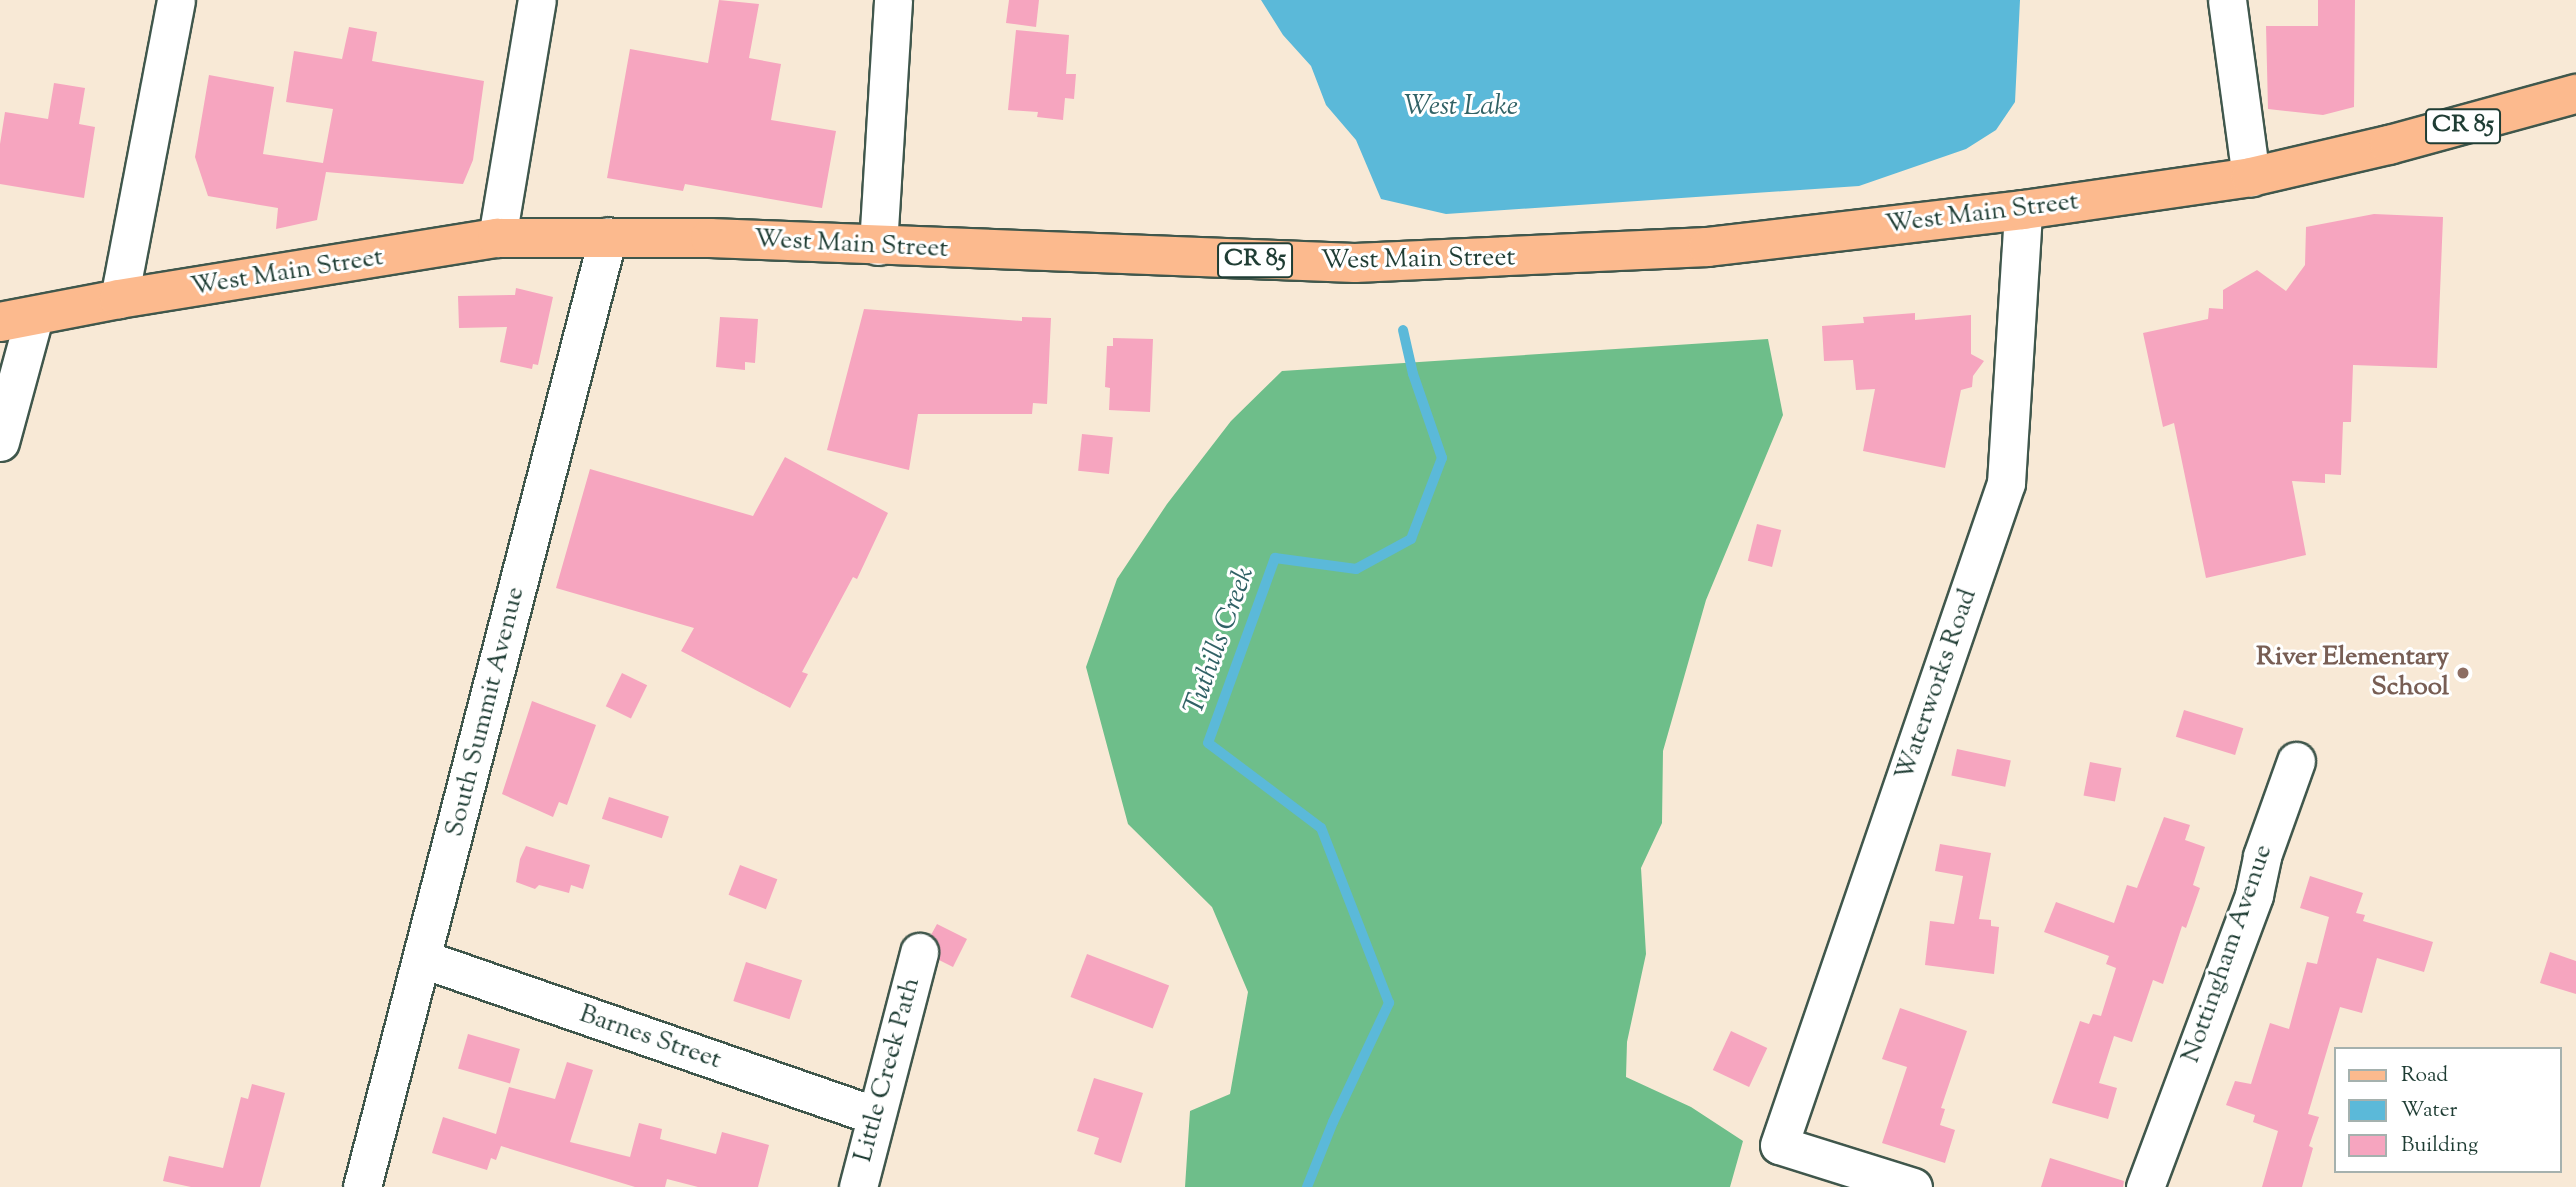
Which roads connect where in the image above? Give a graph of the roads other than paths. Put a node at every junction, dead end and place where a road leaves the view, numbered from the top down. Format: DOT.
graph roads {
  1 [pos="176,0"];
  2 [pos="537,0"];
  3 [pos="893,0"];
  4 [pos="2227,0"];
  5 [pos="2576,94"];
  6 [pos="2252,177"];
  7 [pos="2022,210"];
  8 [pos="608,236"];
  9 [pos="497,238"];
  10 [pos="878,246"];
  11 [pos="119,299"];
  12 [pos="17,320"];
  13 [pos="0,442"];
  14 [pos="2296,761"];
  15 [pos="919,952"];
  16 [pos="423,959"];
  17 [pos="876,1116"];
  18 [pos="362,1187"];
  19 [pos="858,1187"];
  20 [pos="1913,1187"];
  21 [pos="2145,1187"];
  1 -- 11 [label="street"];
  2 -- 9 [label="street"];
  3 -- 10 [label="street"];
  4 -- 6 [label="street"];
  5 -- 6 [label="main road, West Main Street / CR 85"];
  6 -- 7 [label="main road, West Main Street / CR 85"];
  7 -- 10 [label="main road, West Main Street / CR 85"];
  7 -- 20 [label="street, Waterworks Road"];
  8 -- 9 [label="main road, West Main Street / CR 85"];
  8 -- 10 [label="main road, West Main Street / CR 85"];
  8 -- 16 [label="street, South Summit Avenue"];
  9 -- 11 [label="main road, West Main Street / CR 85"];
  11 -- 12 [label="main road, West Main Street / CR 85"];
  12 -- 13 [label="street"];
  14 -- 21 [label="street, Nottingham Avenue"];
  15 -- 17 [label="street, Little Creek Path"];
  16 -- 17 [label="street, Barnes Street"];
  16 -- 18 [label="street, South Summit Avenue"];
  17 -- 19 [label="street, Little Creek Path"];
}
